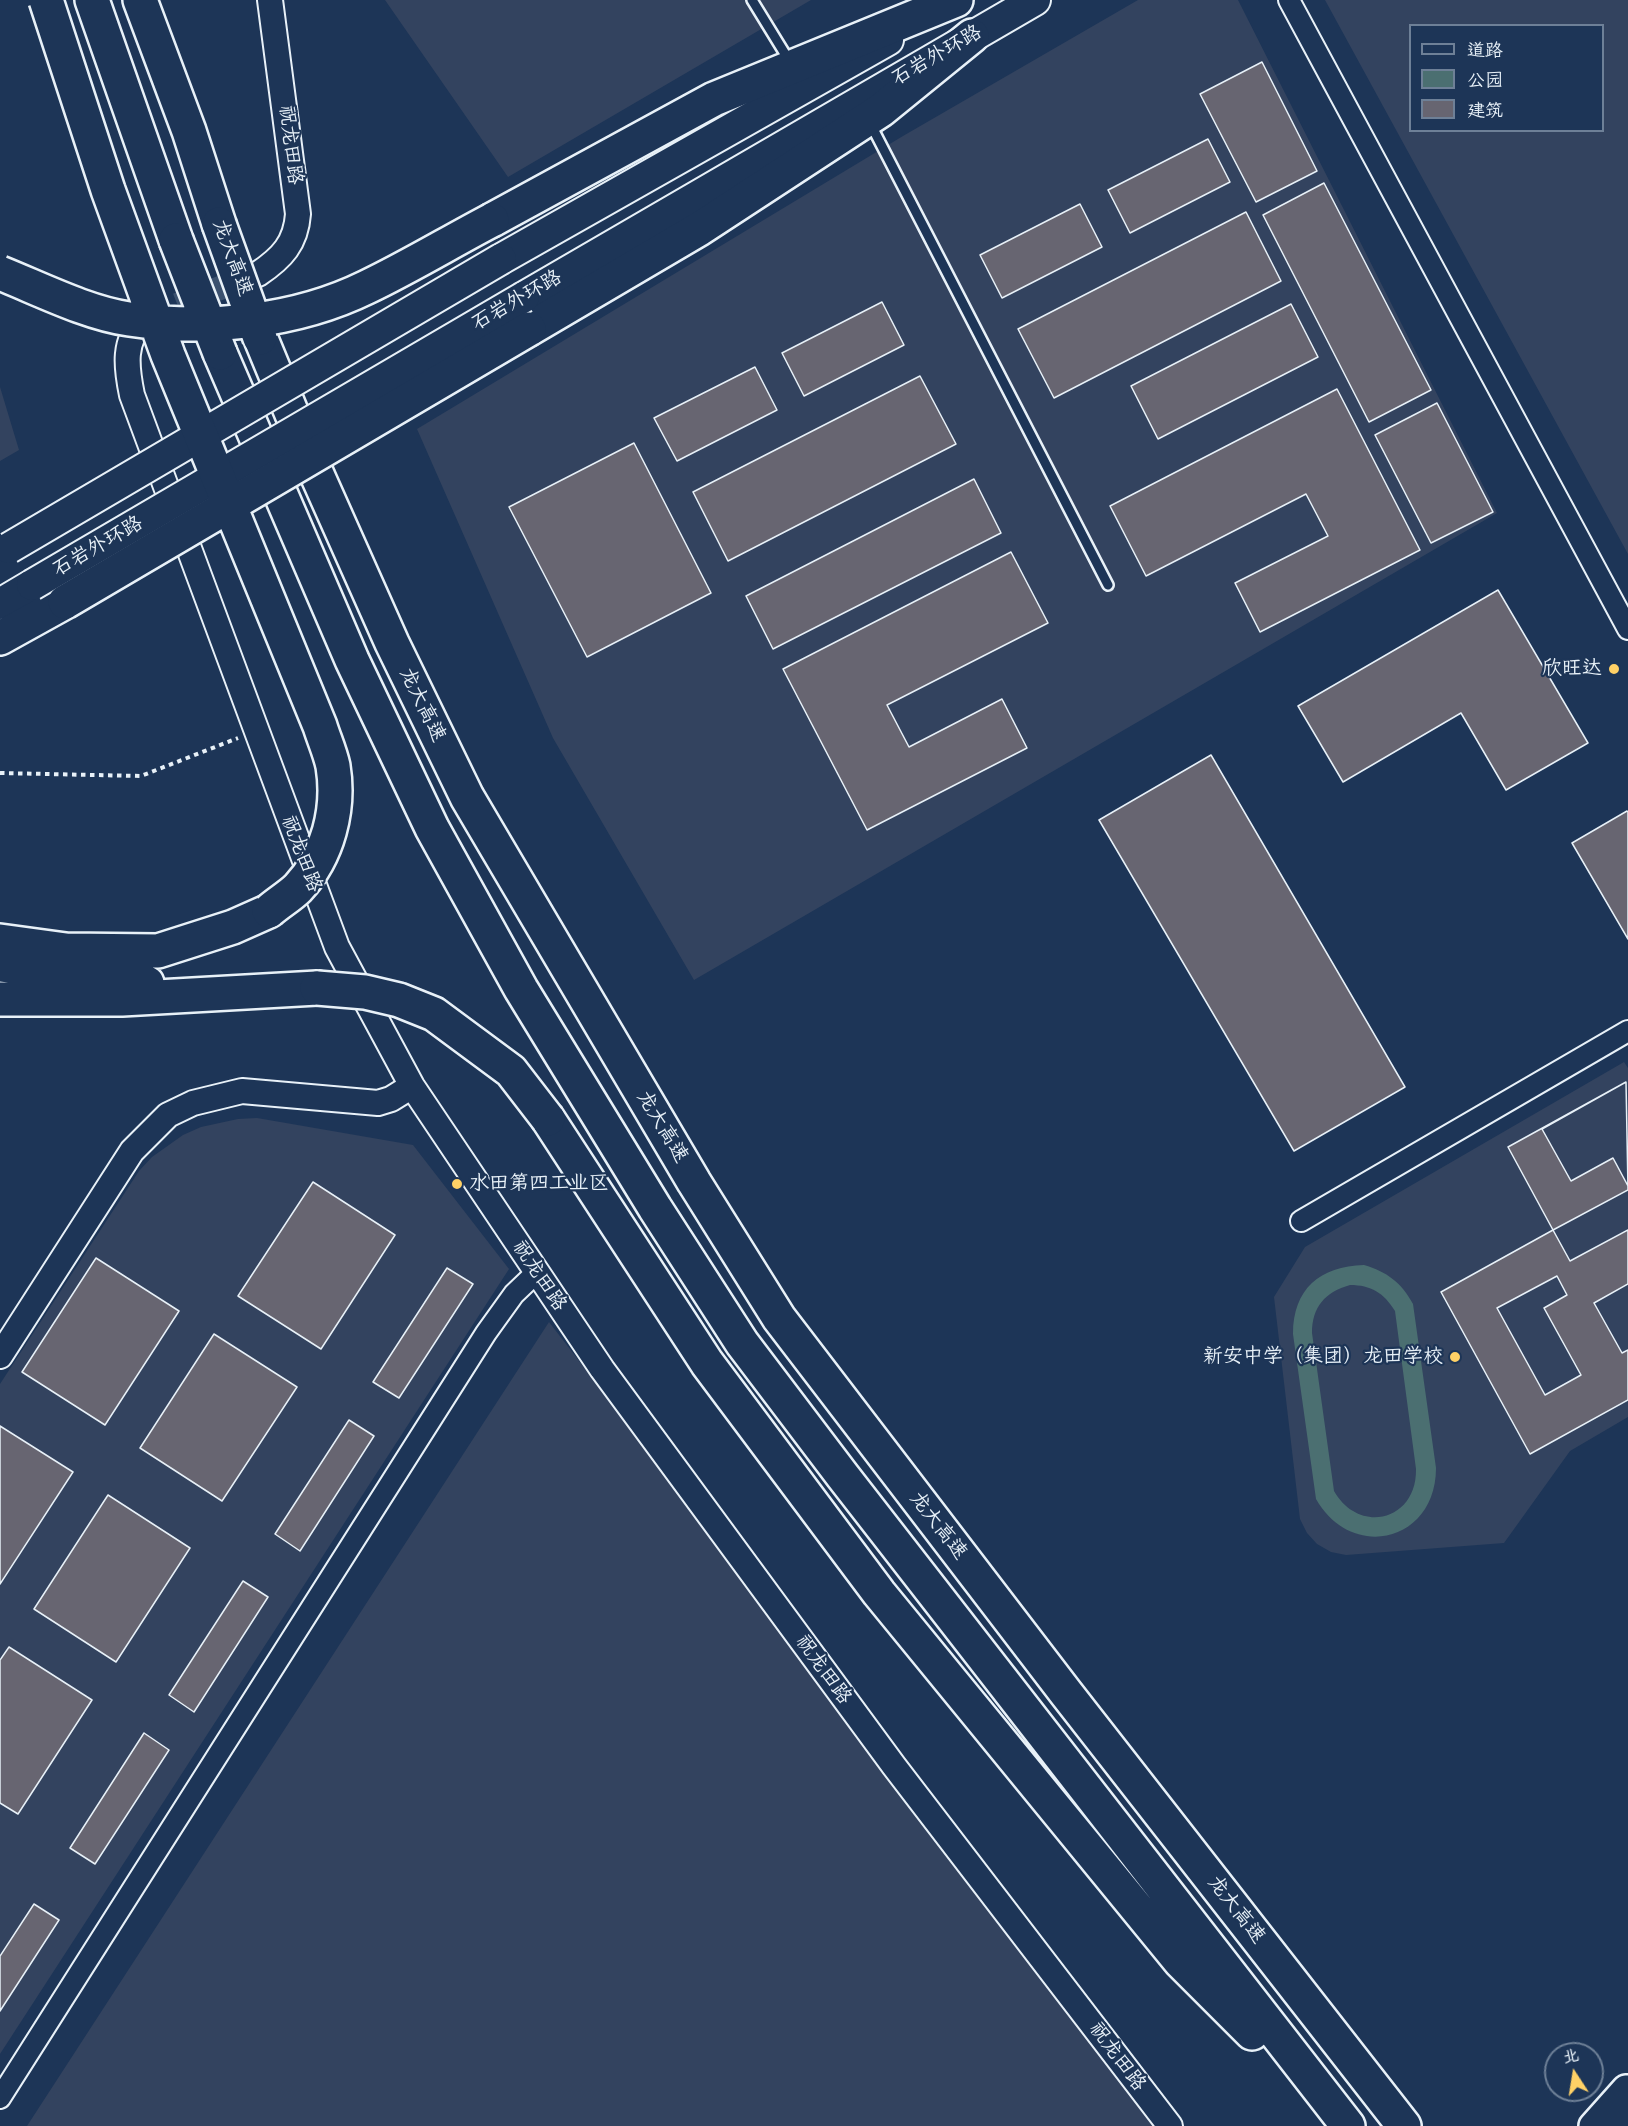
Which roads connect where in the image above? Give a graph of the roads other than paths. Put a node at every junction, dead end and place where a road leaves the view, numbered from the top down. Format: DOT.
graph roads {
  1 [pos="46,0"];
  2 [pos="92,0"];
  3 [pos="140,0"];
  4 [pos="270,0"];
  5 [pos="752,0"];
  6 [pos="957,0"];
  7 [pos="1035,0"];
  8 [pos="1289,0"];
  9 [pos="972,36"];
  10 [pos="793,67"];
  11 [pos="867,119"];
  12 [pos="0,273"];
  13 [pos="258,274"];
  14 [pos="144,318"];
  15 [pos="5,550"];
  16 [pos="1108,585"];
  17 [pos="0,604"];
  18 [pos="1628,629"];
  19 [pos="0,639"];
  20 [pos="0,924"];
  21 [pos="0,941"];
  22 [pos="66,950"];
  23 [pos="0,965"];
  24 [pos="220,994"];
  25 [pos="0,999"];
  26 [pos="1628,1031"];
  27 [pos="412,1086"];
  28 [pos="1301,1221"];
  29 [pos="536,1273"];
  30 [pos="0,1356"];
  31 [pos="1148,1896"];
  32 [pos="1627,2087"];
  33 [pos="0,2098"];
  34 [pos="1170,2126"];
  35 [pos="1347,2126"];
  36 [pos="1404,2126"];
  37 [pos="1593,2126"];
  38 [pos="1623,2126"];
  1 -- 22 [label="highway, bridge"];
  2 -- 31 [label="highway, bridge"];
  3 -- 36 [label="highway, 龙大高速, bridge"];
  4 -- 13 [label="street, 祝龙田路"];
  5 -- 10 [label="lane"];
  6 -- 10 [label="highway"];
  6 -- 15 [label="main road, 石岩外环路, bridge"];
  7 -- 9 [label="main road, 石岩外环路"];
  8 -- 18 [label="street"];
  9 -- 11 [label="highway"];
  9 -- 17 [label="main road, 石岩外环路, bridge"];
  10 -- 12 [label="highway, bridge"];
  11 -- 16 [label="lane"];
  11 -- 19 [label="highway, bridge"];
  14 -- 27 [label="street, 祝龙田路"];
  20 -- 22 [label="highway"];
  21 -- 22 [label="highway"];
  23 -- 24 [label="highway"];
  24 -- 25 [label="highway"];
  24 -- 31 [label="highway, bridge"];
  26 -- 28 [label="street"];
  27 -- 29 [label="street, 祝龙田路"];
  27 -- 30 [label="street"];
  29 -- 33 [label="street"];
  29 -- 34 [label="street, 祝龙田路"];
  31 -- 35 [label="highway"];
  32 -- 37 [label="main road"];
  32 -- 38 [label="main road"];
}
